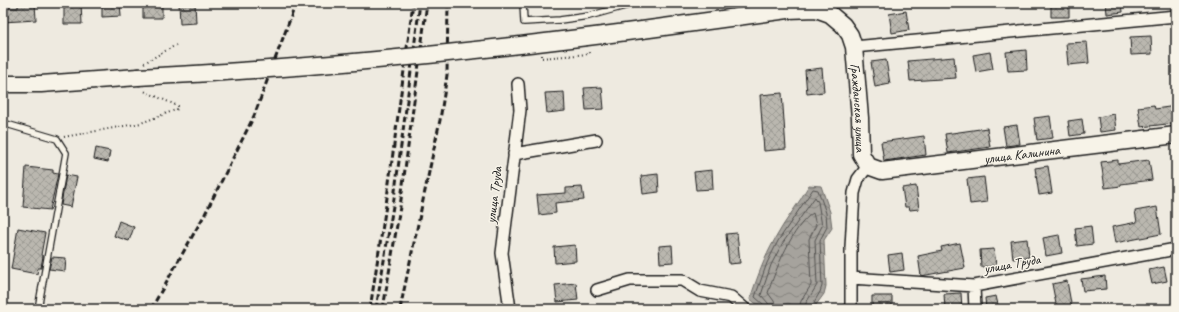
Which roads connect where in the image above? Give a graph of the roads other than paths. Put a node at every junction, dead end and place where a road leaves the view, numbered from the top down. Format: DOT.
graph roads {
  1 [pos="524,3"];
  2 [pos="636,3"];
  3 [pos="786,7"];
  4 [pos="1176,16"];
  5 [pos="854,47"];
  6 [pos="3,84"];
  7 [pos="518,84"];
  8 [pos="3,124"];
  9 [pos="1176,135"];
  10 [pos="596,140"];
  11 [pos="514,154"];
  12 [pos="868,166"];
  13 [pos="1176,249"];
  14 [pos="851,278"];
  15 [pos="974,286"];
  16 [pos="597,290"];
  17 [pos="38,309"];
  18 [pos="510,309"];
  19 [pos="744,309"];
  20 [pos="851,309"];
  21 [pos="975,309"];
  1 -- 2 [label="lane"];
  3 -- 5 [label="main road, Гражданская улица"];
  3 -- 6 [label="main road, bridge"];
  4 -- 5 [label="street"];
  5 -- 12 [label="main road, Гражданская улица"];
  7 -- 11 [label="street, улица Труда"];
  8 -- 17 [label="lane"];
  9 -- 12 [label="main road, улица Калинина"];
  10 -- 11 [label="street"];
  11 -- 18 [label="street, улица Труда"];
  12 -- 14 [label="street, Гражданская улица"];
  13 -- 15 [label="street, улица Труда"];
  14 -- 15 [label="street, улица Труда"];
  14 -- 20 [label="street, Гражданская улица"];
  15 -- 21 [label="street"];
  16 -- 19 [label="street"];
}
